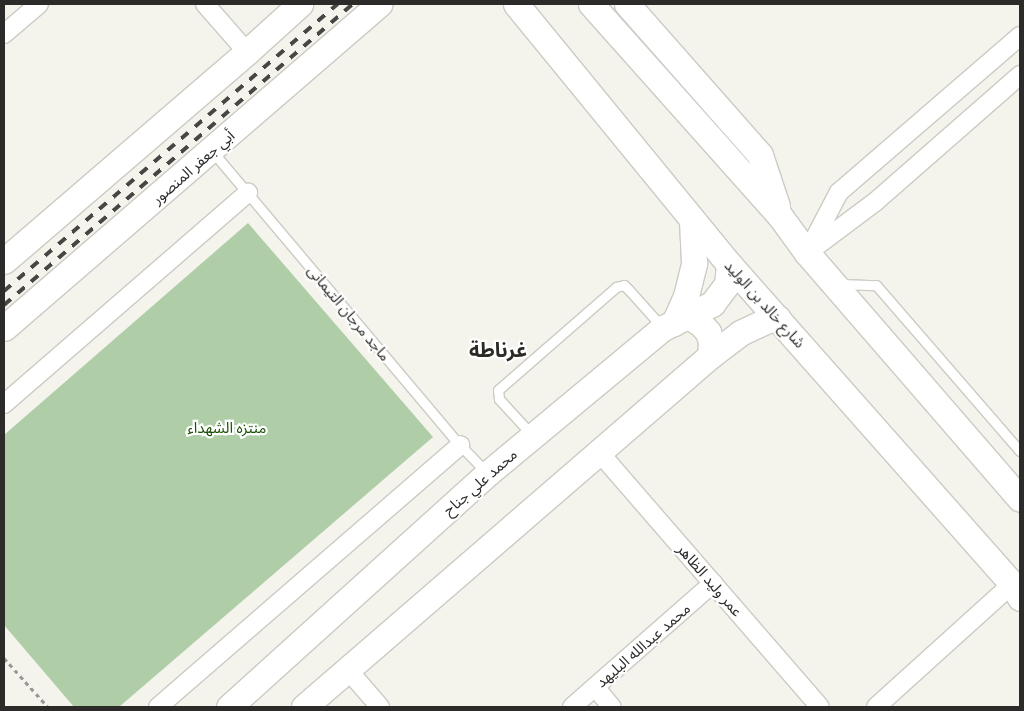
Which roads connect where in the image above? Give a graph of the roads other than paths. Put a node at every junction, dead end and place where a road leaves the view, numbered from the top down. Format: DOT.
graph roads {
  1 [pos="39,4"];
  2 [pos="205,4"];
  3 [pos="300,4"];
  4 [pos="380,4"];
  5 [pos="516,4"];
  6 [pos="591,4"];
  7 [pos="628,4"];
  8 [pos="4,34"];
  9 [pos="1020,36"];
  10 [pos="247,52"];
  11 [pos="1020,75"];
  12 [pos="212,150"];
  13 [pos="248,193"];
  14 [pos="780,216"];
  15 [pos="692,220"];
  16 [pos="807,252"];
  17 [pos="4,261"];
  18 [pos="729,264"];
  19 [pos="834,284"];
  20 [pos="778,318"];
  21 [pos="675,322"];
  22 [pos="4,328"];
  23 [pos="710,356"];
  24 [pos="4,404"];
  25 [pos="533,437"];
  26 [pos="460,445"];
  27 [pos="1020,451"];
  28 [pos="599,452"];
  29 [pos="487,474"];
  30 [pos="1020,499"];
  31 [pos="713,583"];
  32 [pos="1016,591"];
  33 [pos="348,670"];
  34 [pos="595,687"];
  35 [pos="158,707"];
  36 [pos="229,707"];
  37 [pos="304,707"];
  38 [pos="380,707"];
  39 [pos="572,707"];
  40 [pos="612,707"];
  41 [pos="820,707"];
  42 [pos="876,707"];
  1 -- 8 [label="street"];
  2 -- 10 [label="street"];
  3 -- 10 [label="street"];
  4 -- 12 [label="street, أبي جعفر المنصور"];
  5 -- 15 [label="street, شارع خالد بن الوليد"];
  6 -- 14 [label="street"];
  7 -- 14 [label="street"];
  9 -- 16 [label="street"];
  10 -- 17 [label="street"];
  11 -- 16 [label="street"];
  12 -- 13 [label="lane, ماجد مرجان التيمانى"];
  12 -- 22 [label="street, أبي جعفر المنصور"];
  13 -- 24 [label="street"];
  13 -- 26 [label="lane, ماجد مرجان التيمانى"];
  14 -- 16 [label="street"];
  15 -- 18 [label="street, شارع خالد بن الوليد"];
  15 -- 21 [label="street"];
  16 -- 19 [label="street"];
  18 -- 20 [label="street, شارع خالد بن الوليد"];
  18 -- 21 [label="street, محمد علي جناح"];
  19 -- 27 [label="lane"];
  19 -- 30 [label="street"];
  20 -- 23 [label="street"];
  20 -- 32 [label="street, شارع خالد بن الوليد"];
  21 -- 23 [label="street"];
  21 -- 25 [label="street, محمد علي جناح"];
  21 -- 25 [label="lane"];
  23 -- 28 [label="street"];
  25 -- 29 [label="street, محمد علي جناح"];
  26 -- 29 [label="lane, ماجد مرجان التيمانى"];
  26 -- 35 [label="street"];
  28 -- 31 [label="street, عمر وليد الظاهر"];
  28 -- 33 [label="street"];
  29 -- 36 [label="street, محمد علي جناح"];
  31 -- 34 [label="street, محمد عبدالله البليهد"];
  31 -- 41 [label="street, عمر وليد الظاهر"];
  32 -- 42 [label="street"];
  33 -- 37 [label="street"];
  33 -- 38 [label="street"];
  34 -- 39 [label="street, محمد عبدالله البليهد"];
  34 -- 40 [label="street"];
}
